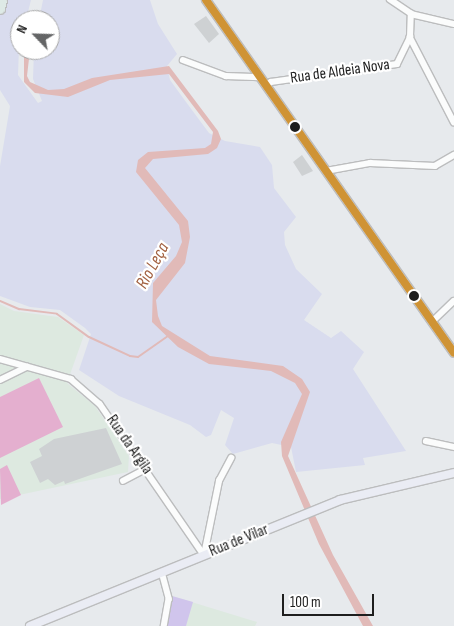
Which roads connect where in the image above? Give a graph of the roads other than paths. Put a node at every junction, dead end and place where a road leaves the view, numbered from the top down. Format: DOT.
graph roads {
  1 [pos="2,0"];
  2 [pos="206,0"];
  3 [pos="393,1"];
  4 [pos="0,9"];
  5 [pos="411,14"];
  6 [pos="454,24"];
  7 [pos="410,37"];
  8 [pos="183,60"];
  9 [pos="260,77"];
  10 [pos="266,86"];
  11 [pos="453,114"];
  12 [pos="454,122"];
  13 [pos="454,155"];
  14 [pos="326,171"];
  15 [pos="454,301"];
  16 [pos="432,322"];
  17 [pos="454,354"];
  18 [pos="0,359"];
  19 [pos="27,367"];
  20 [pos="0,380"];
  21 [pos="426,441"];
  22 [pos="454,447"];
  23 [pos="231,458"];
  24 [pos="146,469"];
  25 [pos="454,473"];
  26 [pos="123,481"];
  27 [pos="204,555"];
  28 [pos="162,572"];
  29 [pos="30,626"];
  30 [pos="164,626"];
  1 -- 4 [label="highway"];
  2 -- 9 [label="street"];
  3 -- 5 [label="street"];
  5 -- 6 [label="street"];
  5 -- 7 [label="street, Rua de Aldeia Nova"];
  7 -- 10 [label="street, Rua de Aldeia Nova"];
  7 -- 11 [label="street"];
  8 -- 9 [label="street"];
  9 -- 10 [label="street"];
  10 -- 14 [label="street"];
  11 -- 12 [label="street"];
  13 -- 14 [label="street"];
  14 -- 16 [label="street"];
  15 -- 16 [label="street"];
  16 -- 17 [label="street"];
  18 -- 19 [label="street, Rua da Argila"];
  19 -- 20 [label="street"];
  19 -- 24 [label="street, Rua da Argila"];
  21 -- 22 [label="street"];
  23 -- 27 [label="street"];
  24 -- 26 [label="street"];
  24 -- 27 [label="street, Rua da Argila"];
  25 -- 27 [label="street, Rua de Vilar"];
  27 -- 28 [label="street, Rua de Vilar"];
  28 -- 29 [label="street, Rua de Vilar"];
  28 -- 30 [label="street"];
}
